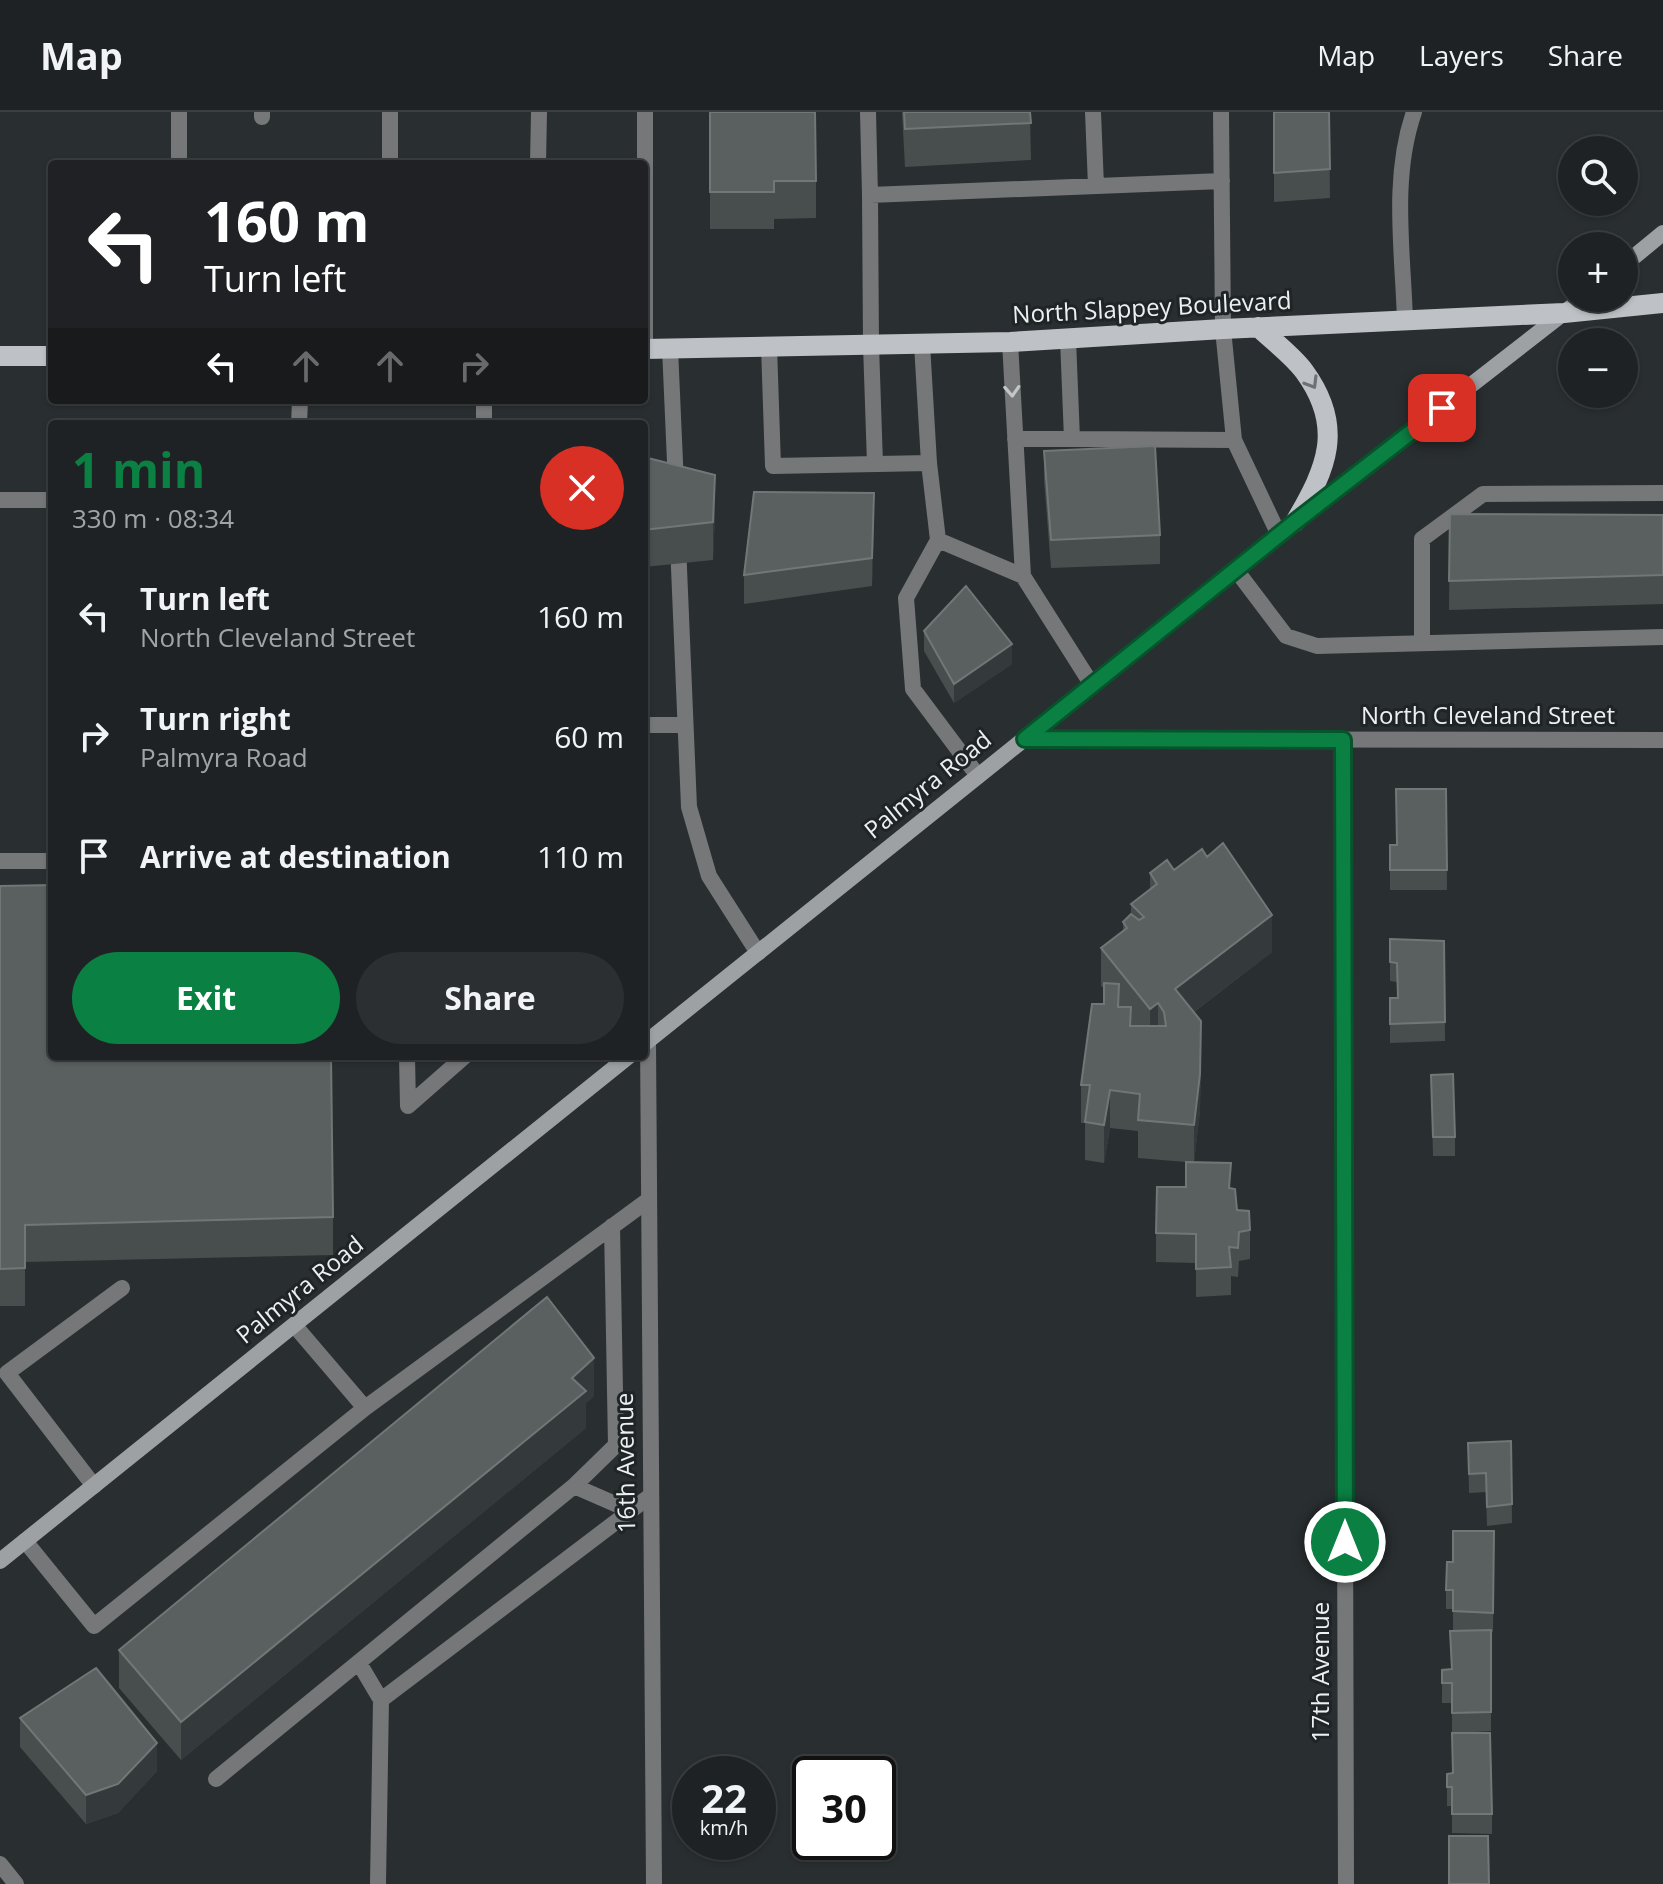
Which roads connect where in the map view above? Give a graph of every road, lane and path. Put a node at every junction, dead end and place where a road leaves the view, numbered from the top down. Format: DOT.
graph roads {
  1 [pos="179,112"];
  2 [pos="390,112"];
  3 [pos="539,112"];
  4 [pos="645,112"];
  5 [pos="868,112"];
  6 [pos="1093,112"];
  7 [pos="1221,112"];
  8 [pos="1414,112"];
  9 [pos="179,160"];
  10 [pos="390,160"];
  11 [pos="538,160"];
  12 [pos="645,160"];
  13 [pos="1222,181"];
  14 [pos="1096,186"];
  15 [pos="870,195"];
  16 [pos="1663,233"];
  17 [pos="1638,254"];
  18 [pos="1663,303"];
  19 [pos="1564,313"];
  20 [pos="1405,321"];
  21 [pos="1258,327"];
  22 [pos="1223,329"];
  23 [pos="1068,339"];
  24 [pos="1010,342"];
  25 [pos="922,344"];
  26 [pos="871,345"];
  27 [pos="769,346"];
  28 [pos="670,348"];
  29 [pos="648,349"];
  30 [pos="0,356"];
  31 [pos="48,356"];
  32 [pos="1015,439"];
  33 [pos="1072,439"];
  34 [pos="1234,440"];
  35 [pos="929,463"];
  36 [pos="875,464"];
  37 [pos="1663,493"];
  38 [pos="0,500"];
  39 [pos="48,500"];
  40 [pos="1287,528"];
  41 [pos="938,540"];
  42 [pos="1236,570"];
  43 [pos="1023,576"];
  44 [pos="1663,637"];
  45 [pos="1422,643"];
  46 [pos="1092,685"];
  47 [pos="648,725"];
  48 [pos="685,725"];
  49 [pos="1025,739"];
  50 [pos="1343,740"];
  51 [pos="1663,740"];
  52 [pos="978,776"];
  53 [pos="0,861"];
  54 [pos="48,861"];
  55 [pos="758,953"];
  56 [pos="648,1038"];
  57 [pos="407,1060"];
  58 [pos="460,1060"];
  59 [pos="624,1060"];
  60 [pos="645,1060"];
  61 [pos="647,1201"];
  62 [pos="612,1226"];
  63 [pos="122,1288"];
  64 [pos="295,1326"];
  65 [pos="3,1376"];
  66 [pos="365,1408"];
  67 [pos="94,1486"];
  68 [pos="574,1486"];
  69 [pos="650,1496"];
  70 [pos="629,1510"];
  71 [pos="25,1541"];
  72 [pos="0,1561"];
  73 [pos="359,1663"];
  74 [pos="381,1700"];
  75 [pos="216,1779"];
  76 [pos="0,1864"];
  77 [pos="16,1884"];
  78 [pos="378,1884"];
  79 [pos="654,1884"];
  80 [pos="1346,1884"];
  1 -- 9 [label="street"];
  2 -- 10 [label="street"];
  3 -- 11 [label="street"];
  4 -- 12 [label="street"];
  5 -- 15 [label="street"];
  6 -- 14 [label="street"];
  7 -- 13 [label="street"];
  8 -- 20 [label="street"];
  13 -- 14 [label="street"];
  13 -- 22 [label="street"];
  14 -- 15 [label="street"];
  15 -- 26 [label="street"];
  16 -- 17 [label="main road"];
  18 -- 19 [label="main road, North Slappey Boulevard"];
  19 -- 20 [label="main road, North Slappey Boulevard"];
  19 -- 40 [label="main road, Palmyra Road"];
  20 -- 21 [label="main road, North Slappey Boulevard"];
  21 -- 22 [label="main road, North Slappey Boulevard"];
  21 -- 40 [label="main road, one-way"];
  22 -- 23 [label="main road, North Slappey Boulevard"];
  22 -- 34 [label="street"];
  23 -- 24 [label="main road, North Slappey Boulevard"];
  23 -- 33 [label="street"];
  24 -- 25 [label="main road, North Slappey Boulevard"];
  24 -- 32 [label="street, one-way"];
  25 -- 26 [label="main road, North Slappey Boulevard"];
  25 -- 35 [label="street"];
  26 -- 27 [label="main road, North Slappey Boulevard"];
  26 -- 36 [label="street"];
  27 -- 28 [label="main road, North Slappey Boulevard"];
  27 -- 36 [label="street"];
  28 -- 29 [label="main road, North Slappey Boulevard"];
  28 -- 48 [label="street"];
  30 -- 31 [label="main road"];
  32 -- 33 [label="street"];
  32 -- 43 [label="street"];
  33 -- 34 [label="street"];
  34 -- 40 [label="street"];
  35 -- 36 [label="street"];
  35 -- 41 [label="street"];
  37 -- 45 [label="street"];
  38 -- 39 [label="street"];
  40 -- 42 [label="main road, Palmyra Road"];
  41 -- 43 [label="street"];
  41 -- 52 [label="street"];
  42 -- 45 [label="street"];
  42 -- 46 [label="main road, Palmyra Road"];
  43 -- 46 [label="street"];
  44 -- 45 [label="street"];
  46 -- 49 [label="main road, Palmyra Road"];
  47 -- 48 [label="street"];
  48 -- 55 [label="street"];
  49 -- 50 [label="street, North Cleveland Street"];
  49 -- 52 [label="main road, Palmyra Road"];
  50 -- 51 [label="street, North Cleveland Street"];
  50 -- 80 [label="street, 17th Avenue"];
  52 -- 55 [label="main road, Palmyra Road"];
  53 -- 54 [label="street"];
  55 -- 56 [label="main road, Palmyra Road"];
  57 -- 58 [label="street"];
  59 -- 64 [label="main road, Palmyra Road"];
  60 -- 61 [label="street, 16th Avenue"];
  61 -- 62 [label="street"];
  61 -- 69 [label="street, 16th Avenue"];
  62 -- 66 [label="street"];
  62 -- 68 [label="street"];
  63 -- 65 [label="street"];
  64 -- 66 [label="street"];
  64 -- 67 [label="main road, Palmyra Road"];
  65 -- 67 [label="street"];
  66 -- 71 [label="street"];
  67 -- 71 [label="main road, Palmyra Road"];
  68 -- 70 [label="street"];
  68 -- 73 [label="street"];
  69 -- 70 [label="street"];
  69 -- 79 [label="street, 16th Avenue"];
  70 -- 74 [label="street"];
  71 -- 72 [label="main road, Palmyra Road"];
  73 -- 74 [label="street"];
  73 -- 75 [label="street"];
  74 -- 78 [label="street"];
  76 -- 77 [label="street"];
}
